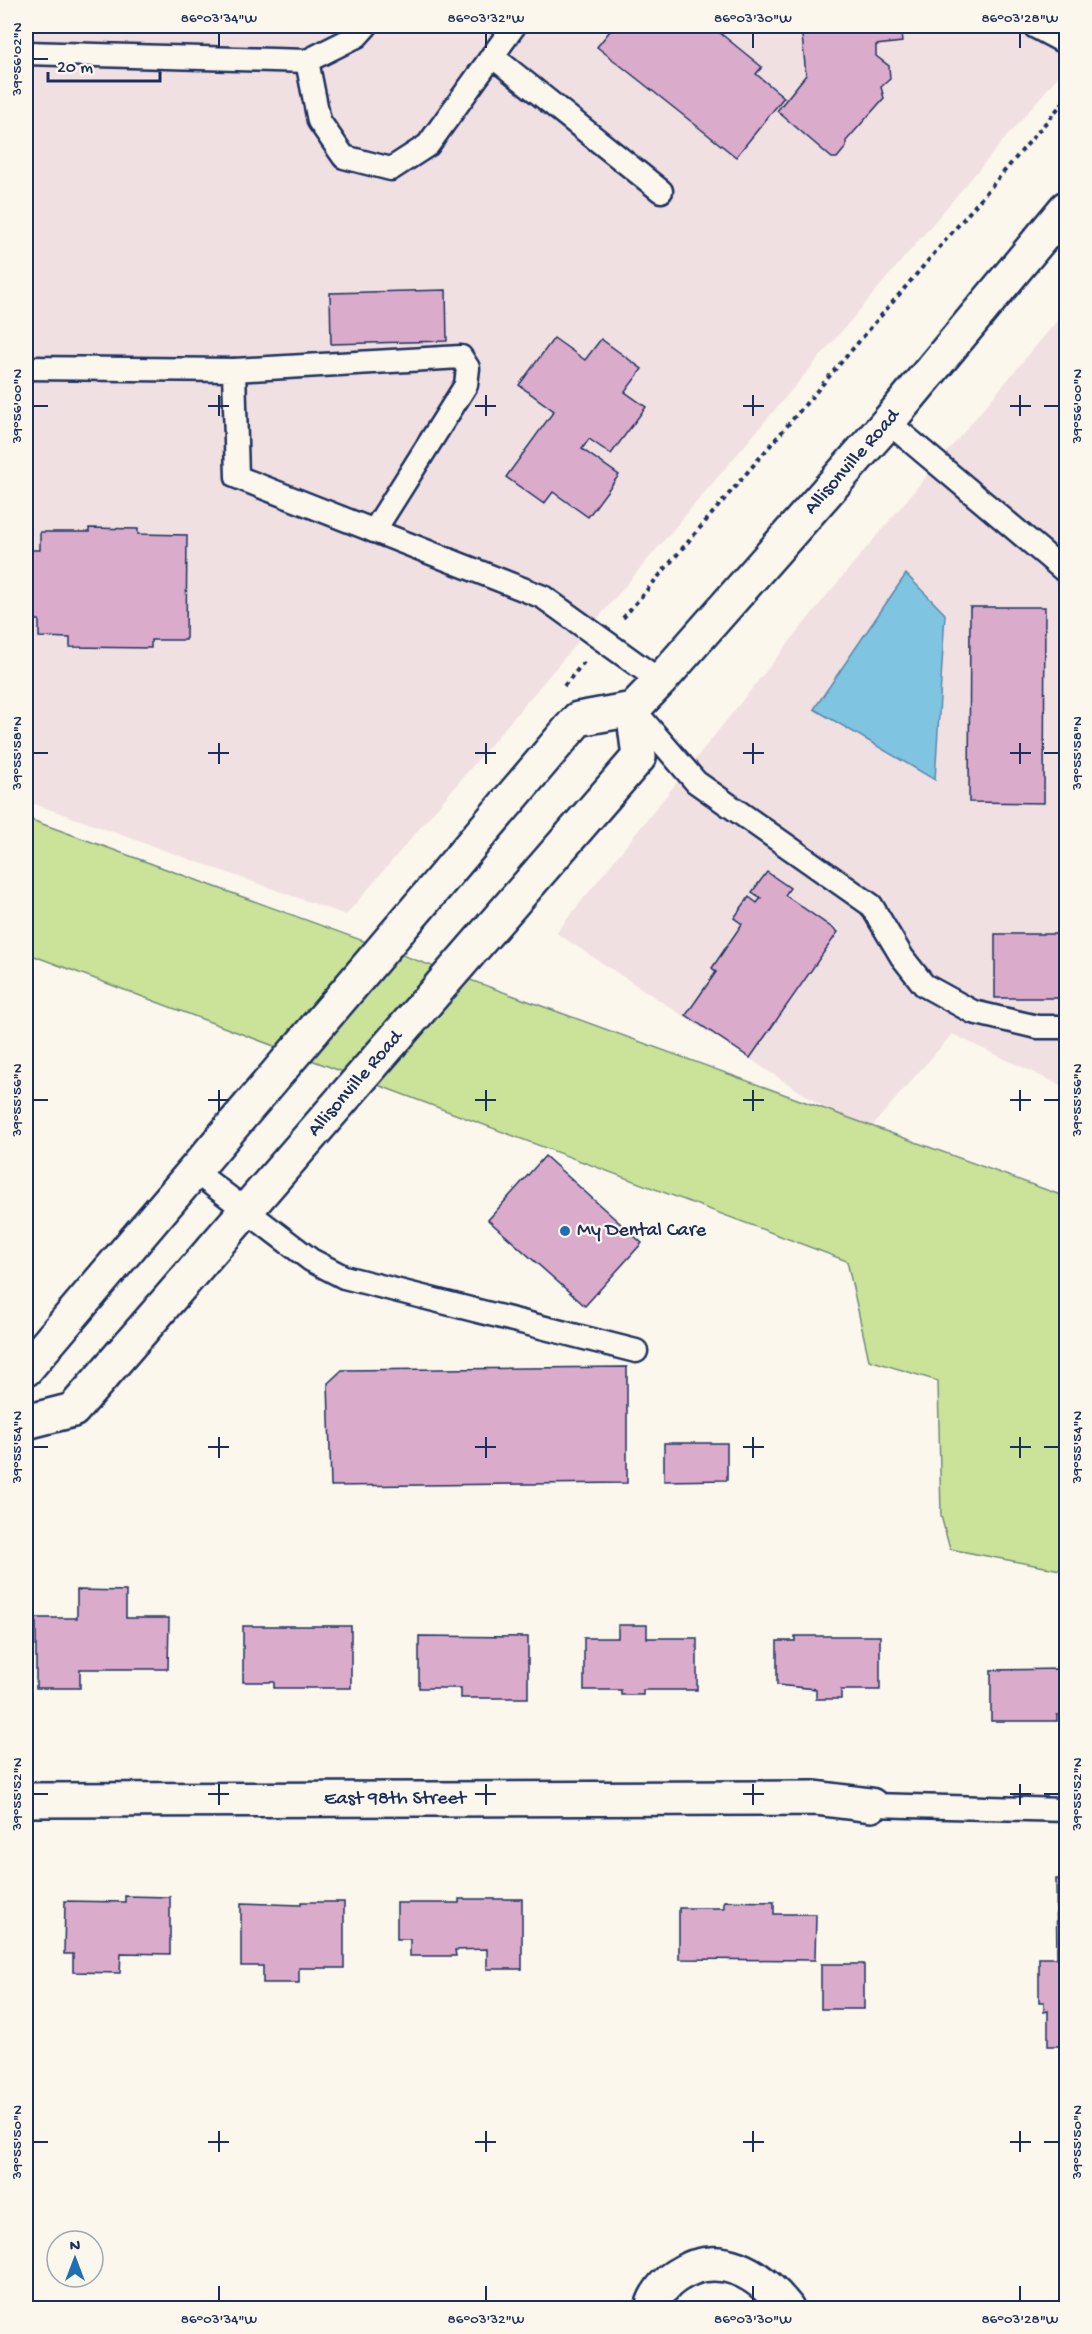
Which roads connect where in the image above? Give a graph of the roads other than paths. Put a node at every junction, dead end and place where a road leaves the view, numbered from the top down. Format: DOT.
graph roads {
  1 [pos="366,26"];
  2 [pos="514,26"];
  3 [pos="1034,26"];
  4 [pos="1066,43"];
  5 [pos="26,53"];
  6 [pos="492,56"];
  7 [pos="308,60"];
  8 [pos="662,191"];
  9 [pos="1066,208"];
  10 [pos="26,368"];
  11 [pos="234,370"];
  12 [pos="888,422"];
  13 [pos="374,531"];
  14 [pos="1066,572"];
  15 [pos="660,681"];
  16 [pos="633,709"];
  17 [pos="1037,1027"];
  18 [pos="1066,1027"];
  19 [pos="1066,1045"];
  20 [pos="194,1170"];
  21 [pos="244,1210"];
  22 [pos="636,1352"];
  23 [pos="26,1369"];
  24 [pos="26,1422"];
  25 [pos="26,1800"];
  26 [pos="871,1805"];
  27 [pos="1066,1810"];
  28 [pos="652,2308"];
  29 [pos="787,2308"];
  1 -- 7 [label="lane"];
  2 -- 6 [label="lane"];
  3 -- 4 [label="lane"];
  5 -- 7 [label="lane"];
  6 -- 7 [label="lane"];
  6 -- 8 [label="lane"];
  9 -- 12 [label="main road, Allisonville Road"];
  10 -- 11 [label="lane"];
  11 -- 13 [label="lane"];
  11 -- 13 [label="lane"];
  12 -- 14 [label="lane"];
  12 -- 15 [label="main road, Allisonville Road"];
  13 -- 15 [label="lane"];
  15 -- 16 [label="main road, Allisonville Road"];
  16 -- 17 [label="lane"];
  16 -- 20 [label="main road"];
  16 -- 21 [label="main road, Allisonville Road"];
  17 -- 18 [label="lane"];
  17 -- 19 [label="lane"];
  20 -- 21 [label="lane"];
  20 -- 23 [label="main road"];
  21 -- 22 [label="lane"];
  21 -- 24 [label="main road, Allisonville Road"];
  25 -- 26 [label="main road, East 98th Street"];
  26 -- 27 [label="lane"];
  28 -- 29 [label="main road"];
}
